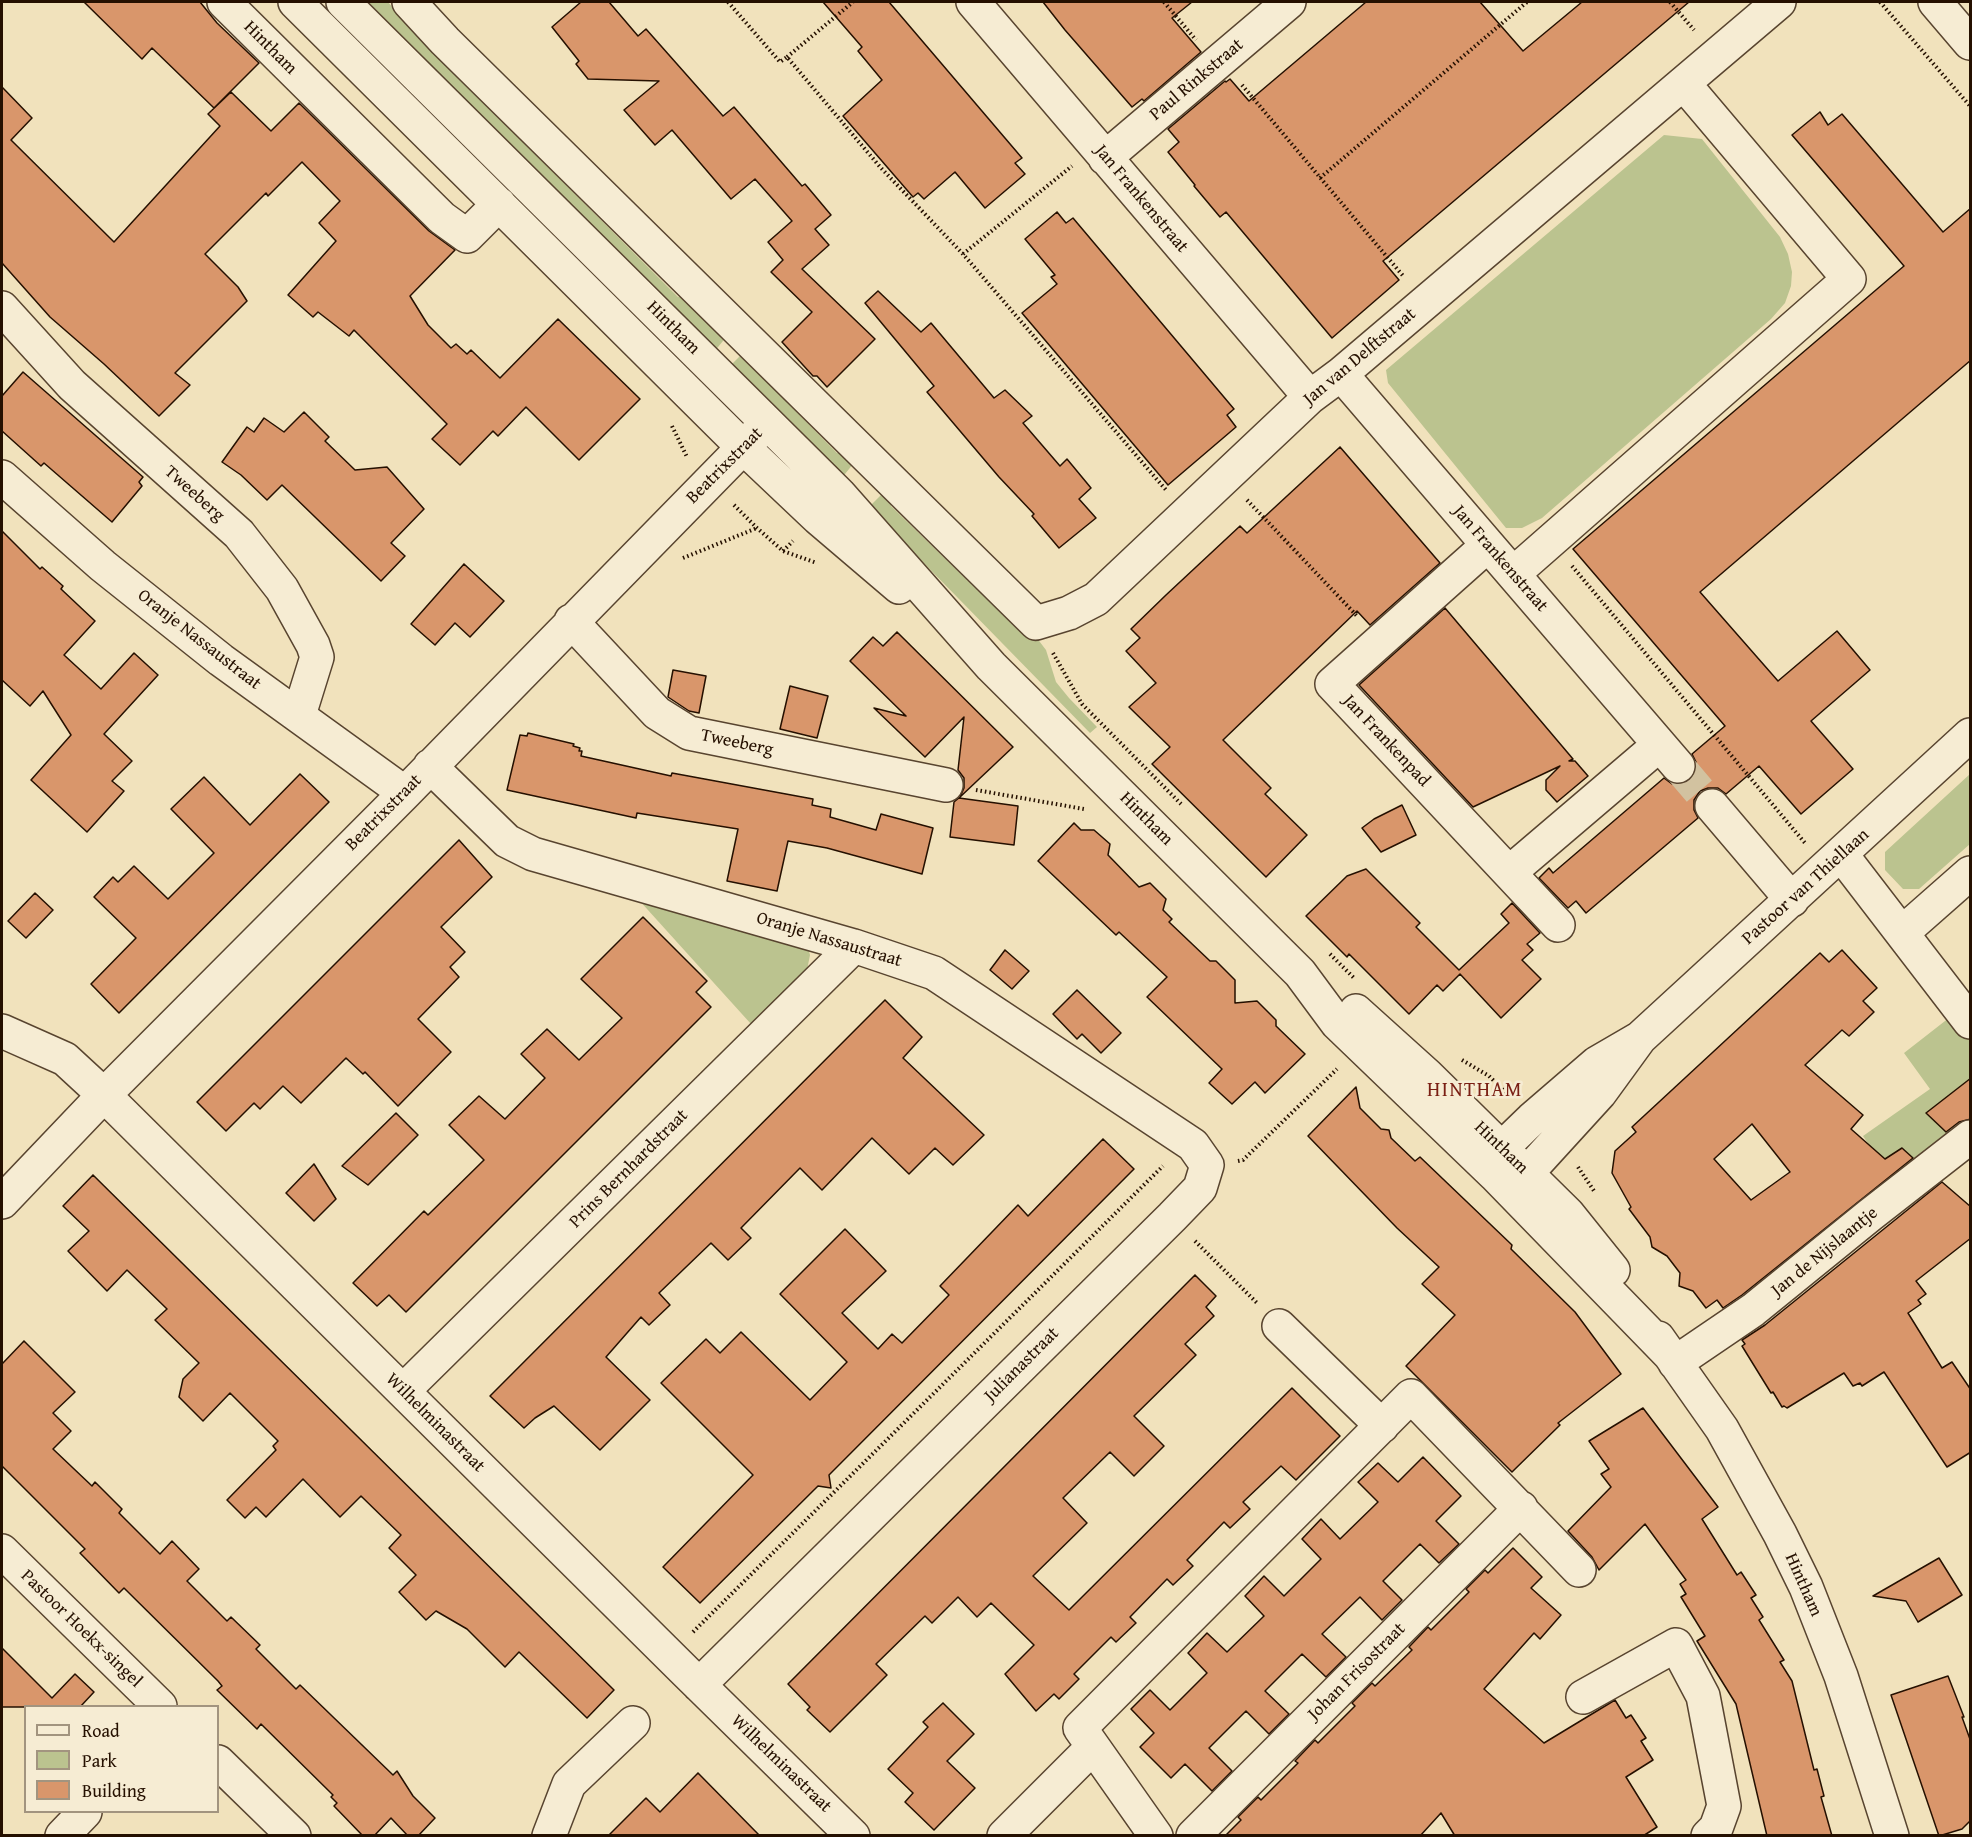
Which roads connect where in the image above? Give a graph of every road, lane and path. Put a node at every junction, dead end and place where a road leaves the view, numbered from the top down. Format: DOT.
graph roads {
  1 [pos="224,2"];
  2 [pos="295,2"];
  3 [pos="343,2"];
  4 [pos="409,2"];
  5 [pos="728,2"];
  6 [pos="853,2"];
  7 [pos="974,2"];
  8 [pos="1164,2"];
  9 [pos="1289,2"];
  10 [pos="1527,2"];
  11 [pos="1779,2"];
  12 [pos="1880,2"];
  13 [pos="1935,2"];
  14 [pos="1971,43"];
  15 [pos="787,57"];
  16 [pos="1218,61"];
  17 [pos="1684,84"];
  18 [pos="1971,106"];
  19 [pos="1101,152"];
  20 [pos="1320,178"];
  21 [pos="499,204"];
  22 [pos="963,254"];
  23 [pos="1426,302"];
  24 [pos="2,308"];
  25 [pos="1341,374"];
  26 [pos="1310,397"];
  27 [pos="767,423"];
  28 [pos="743,447"];
  29 [pos="2,477"];
  30 [pos="1225,477"];
  31 [pos="1185,513"];
  32 [pos="1551,540"];
  33 [pos="1488,545"];
  34 [pos="1513,574"];
  35 [pos="571,621"];
  36 [pos="1381,641"];
  37 [pos="991,666"];
  38 [pos="299,715"];
  39 [pos="1971,735"];
  40 [pos="430,766"];
  41 [pos="946,785"];
  42 [pos="405,793"];
  43 [pos="1712,806"];
  44 [pos="1084,808"];
  45 [pos="1834,862"];
  46 [pos="1510,872"];
  47 [pos="1971,873"];
  48 [pos="1792,900"];
  49 [pos="1558,925"];
  50 [pos="1903,932"];
  51 [pos="854,946"];
  52 [pos="1971,1022"];
  53 [pos="2,1031"];
  54 [pos="1338,1068"];
  55 [pos="104,1095"];
  56 [pos="1971,1137"];
  57 [pos="1200,1155"];
  58 [pos="1508,1165"];
  59 [pos="2,1202"];
  60 [pos="1172,1217"];
  61 [pos="1279,1326"];
  62 [pos="1672,1359"];
  63 [pos="403,1391"];
  64 [pos="1382,1426"];
  65 [pos="1521,1508"];
  66 [pos="2,1551"];
  67 [pos="1580,1570"];
  68 [pos="693,1632"];
  69 [pos="699,1685"];
  70 [pos="1583,1697"];
  71 [pos="158,1705"];
  72 [pos="633,1723"];
  73 [pos="1093,1747"];
  74 [pos="219,1763"];
  75 [pos="84,1813"];
  76 [pos="62,1836"];
  77 [pos="294,1836"];
  78 [pos="549,1836"];
  79 [pos="853,1836"];
  80 [pos="1004,1836"];
  81 [pos="1156,1836"];
  82 [pos="1193,1836"];
  83 [pos="1708,1836"];
  84 [pos="1892,1836"];
  1 -- 21 [label="street, Hintham"];
  2 -- 21 [label="street, Hintham"];
  3 -- 27 [label="street, Hintham"];
  4 -- 31 [label="street, Jan van Delftstraat"];
  5 -- 15 [label="path"];
  6 -- 15 [label="path"];
  7 -- 19 [label="street, Jan Frankenstraat"];
  8 -- 16 [label="path"];
  9 -- 16 [label="street, Paul Rinkstraat"];
  10 -- 20 [label="path"];
  11 -- 17 [label="street, Jan van Delftstraat"];
  12 -- 18 [label="path"];
  13 -- 14 [label="street"];
  15 -- 22 [label="path"];
  16 -- 19 [label="street, Paul Rinkstraat"];
  16 -- 20 [label="path"];
  17 -- 23 [label="street, Jan van Delftstraat"];
  17 -- 32 [label="street"];
  19 -- 22 [label="path"];
  19 -- 26 [label="street, Jan Frankenstraat"];
  20 -- 23 [label="path"];
  21 -- 28 [label="street, Hintham"];
  22 -- 31 [label="path"];
  23 -- 25 [label="street, Jan van Delftstraat"];
  24 -- 38 [label="street, Tweeberg"];
  25 -- 26 [label="street, Jan van Delftstraat"];
  25 -- 33 [label="street, Jan Frankenstraat"];
  26 -- 30 [label="street, Jan van Delftstraat"];
  27 -- 28 [label="street, Beatrixstraat"];
  27 -- 37 [label="street, Hintham"];
  28 -- 35 [label="street, Beatrixstraat"];
  28 -- 37 [label="street, Hintham"];
  29 -- 38 [label="street, Oranje Nassaustraat"];
  30 -- 31 [label="street, Jan van Delftstraat"];
  30 -- 36 [label="path"];
  32 -- 34 [label="street"];
  32 -- 45 [label="path"];
  33 -- 34 [label="street, Jan Frankenstraat"];
  33 -- 36 [label="street, Jan Frankenpad"];
  34 -- 46 [label="street, Jan Frankenstraat"];
  35 -- 40 [label="street, Beatrixstraat"];
  35 -- 41 [label="street, Tweeberg"];
  36 -- 46 [label="street, Jan Frankenpad"];
  37 -- 58 [label="street, Hintham"];
  38 -- 42 [label="street, Oranje Nassaustraat"];
  39 -- 45 [label="street, Pastoor van Thiellaan"];
  40 -- 42 [label="street, Beatrixstraat"];
  40 -- 51 [label="street, Oranje Nassaustraat"];
  41 -- 44 [label="path"];
  42 -- 55 [label="street, Beatrixstraat"];
  43 -- 48 [label="street"];
  45 -- 48 [label="street, Pastoor van Thiellaan"];
  45 -- 50 [label="street"];
  46 -- 49 [label="street, Jan Frankenpad"];
  47 -- 50 [label="street"];
  48 -- 58 [label="street, Pastoor van Thiellaan"];
  50 -- 52 [label="street"];
  51 -- 57 [label="street, Oranje Nassaustraat"];
  51 -- 63 [label="street, Prins Bernhardstraat"];
  53 -- 55 [label="street, Wilhelminastraat"];
  54 -- 57 [label="path"];
  55 -- 59 [label="street, Beatrixstraat"];
  55 -- 63 [label="street, Wilhelminastraat"];
  56 -- 62 [label="street, Jan de Nijslaantje"];
  57 -- 60 [label="street, Julianastraat"];
  57 -- 68 [label="path"];
  58 -- 62 [label="street, Hintham"];
  60 -- 61 [label="path"];
  60 -- 69 [label="street, Julianastraat"];
  61 -- 64 [label="street"];
  62 -- 84 [label="street, Hintham"];
  63 -- 69 [label="street, Wilhelminastraat"];
  64 -- 65 [label="street"];
  64 -- 73 [label="street"];
  65 -- 67 [label="street"];
  65 -- 82 [label="street, Johan Frisostraat"];
  66 -- 71 [label="street, Pastoor Hoekx-singel"];
  69 -- 79 [label="street, Wilhelminastraat"];
  70 -- 83 [label="street"];
  72 -- 78 [label="street"];
  73 -- 80 [label="street"];
  73 -- 81 [label="street"];
  74 -- 77 [label="street"];
  75 -- 76 [label="street"];
}
